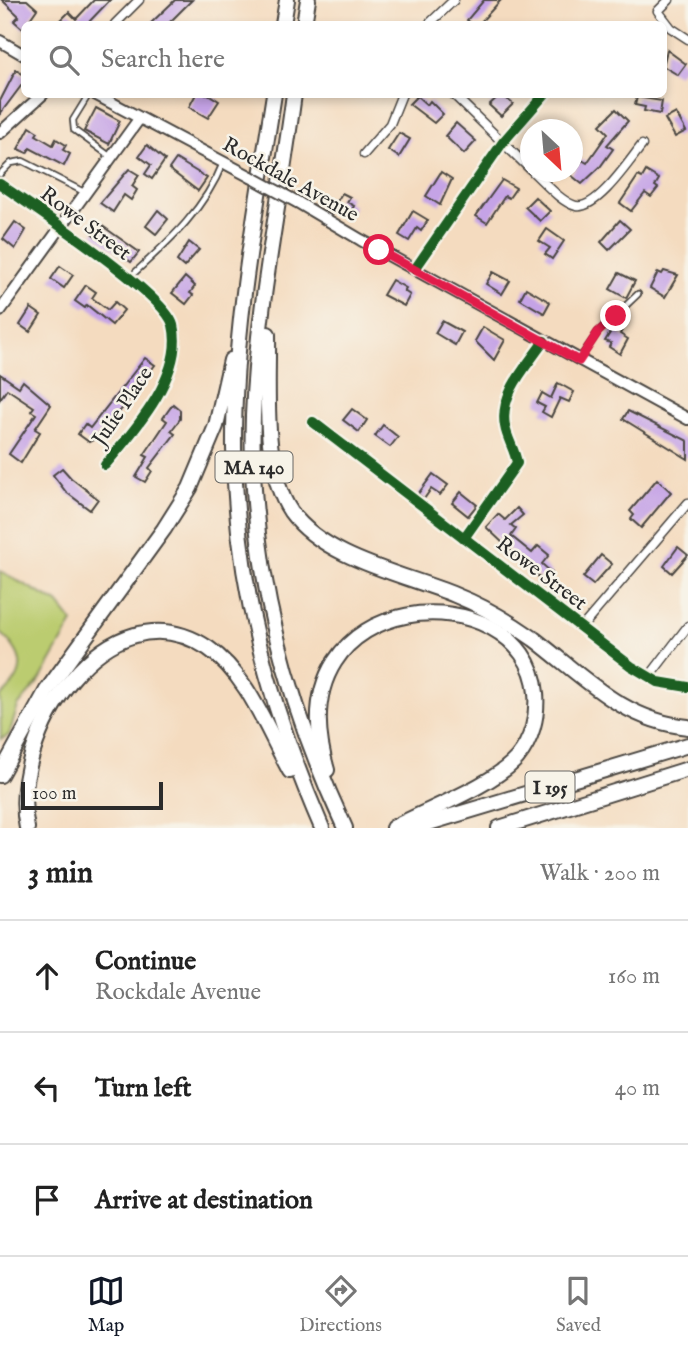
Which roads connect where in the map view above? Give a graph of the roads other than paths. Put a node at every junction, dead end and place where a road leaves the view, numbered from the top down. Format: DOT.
graph roads {
  1 [pos="139,0"];
  2 [pos="287,0"];
  3 [pos="308,0"];
  4 [pos="454,0"];
  5 [pos="669,0"];
  6 [pos="118,21"];
  7 [pos="284,21"];
  8 [pos="304,21"];
  9 [pos="432,21"];
  10 [pos="666,21"];
  11 [pos="667,23"];
  12 [pos="688,39"];
  13 [pos="0,41"];
  14 [pos="21,53"];
  15 [pos="39,98"];
  16 [pos="87,98"];
  17 [pos="102,98"];
  18 [pos="273,98"];
  19 [pos="294,98"];
  20 [pos="400,98"];
  21 [pos="457,98"];
  22 [pos="542,98"];
  23 [pos="139,119"];
  24 [pos="0,133"];
  25 [pos="503,142"];
  26 [pos="642,145"];
  27 [pos="364,154"];
  28 [pos="112,158"];
  29 [pos="520,158"];
  30 [pos="223,163"];
  31 [pos="0,174"];
  32 [pos="546,182"];
  33 [pos="0,184"];
  34 [pos="86,193"];
  35 [pos="59,227"];
  36 [pos="415,269"];
  37 [pos="128,278"];
  38 [pos="267,280"];
  39 [pos="638,294"];
  40 [pos="243,307"];
  41 [pos="0,311"];
  42 [pos="173,327"];
  43 [pos="544,341"];
  44 [pos="579,361"];
  45 [pos="688,419"];
  46 [pos="313,422"];
  47 [pos="105,465"];
  48 [pos="688,503"];
  49 [pos="464,538"];
  50 [pos="688,626"];
  51 [pos="582,627"];
  52 [pos="649,677"];
  53 [pos="688,687"];
  54 [pos="688,727"];
  55 [pos="688,745"];
  56 [pos="688,769"];
  57 [pos="0,775"];
  58 [pos="313,807"];
  59 [pos="27,828"];
  60 [pos="322,828"];
  61 [pos="346,828"];
  62 [pos="393,828"];
  63 [pos="412,828"];
  64 [pos="499,828"];
  1 -- 6 [label="street"];
  2 -- 7 [label="highway"];
  3 -- 8 [label="highway"];
  4 -- 9 [label="street"];
  5 -- 10 [label="street"];
  11 -- 12 [label="street"];
  13 -- 14 [label="main road"];
  15 -- 24 [label="main road"];
  16 -- 28 [label="lane"];
  17 -- 23 [label="main road, Rockdale Avenue"];
  18 -- 40 [label="highway, MA 140"];
  19 -- 38 [label="highway, MA 140"];
  20 -- 27 [label="street"];
  21 -- 25 [label="street"];
  22 -- 25 [label="street"];
  23 -- 28 [label="main road"];
  23 -- 30 [label="main road, Rockdale Avenue"];
  25 -- 29 [label="street"];
  25 -- 36 [label="street"];
  26 -- 32 [label="street"];
  28 -- 34 [label="main road"];
  30 -- 36 [label="main road, Rockdale Avenue, bridge"];
  30 -- 37 [label="lane"];
  31 -- 34 [label="lane"];
  33 -- 35 [label="street, Rowe Street"];
  34 -- 35 [label="main road"];
  35 -- 37 [label="street, Rowe Street"];
  35 -- 41 [label="main road"];
  36 -- 43 [label="main road, Rockdale Avenue"];
  37 -- 42 [label="street, Rowe Street"];
  38 -- 54 [label="highway"];
  38 -- 61 [label="highway, MA 140"];
  39 -- 44 [label="lane"];
  40 -- 57 [label="highway"];
  40 -- 58 [label="highway, MA 140"];
  42 -- 47 [label="street, Julie Place"];
  43 -- 44 [label="main road, Rockdale Avenue"];
  43 -- 49 [label="street"];
  44 -- 45 [label="main road, Rockdale Avenue"];
  46 -- 49 [label="street, Rowe Street"];
  48 -- 51 [label="street"];
  49 -- 51 [label="street, Rowe Street"];
  50 -- 52 [label="street"];
  51 -- 52 [label="street, Rowe Street"];
  52 -- 53 [label="street"];
  55 -- 63 [label="highway, I 195"];
  56 -- 64 [label="highway, I 195"];
  58 -- 59 [label="highway"];
  58 -- 60 [label="highway, MA 140"];
  61 -- 62 [label="highway"];
}
